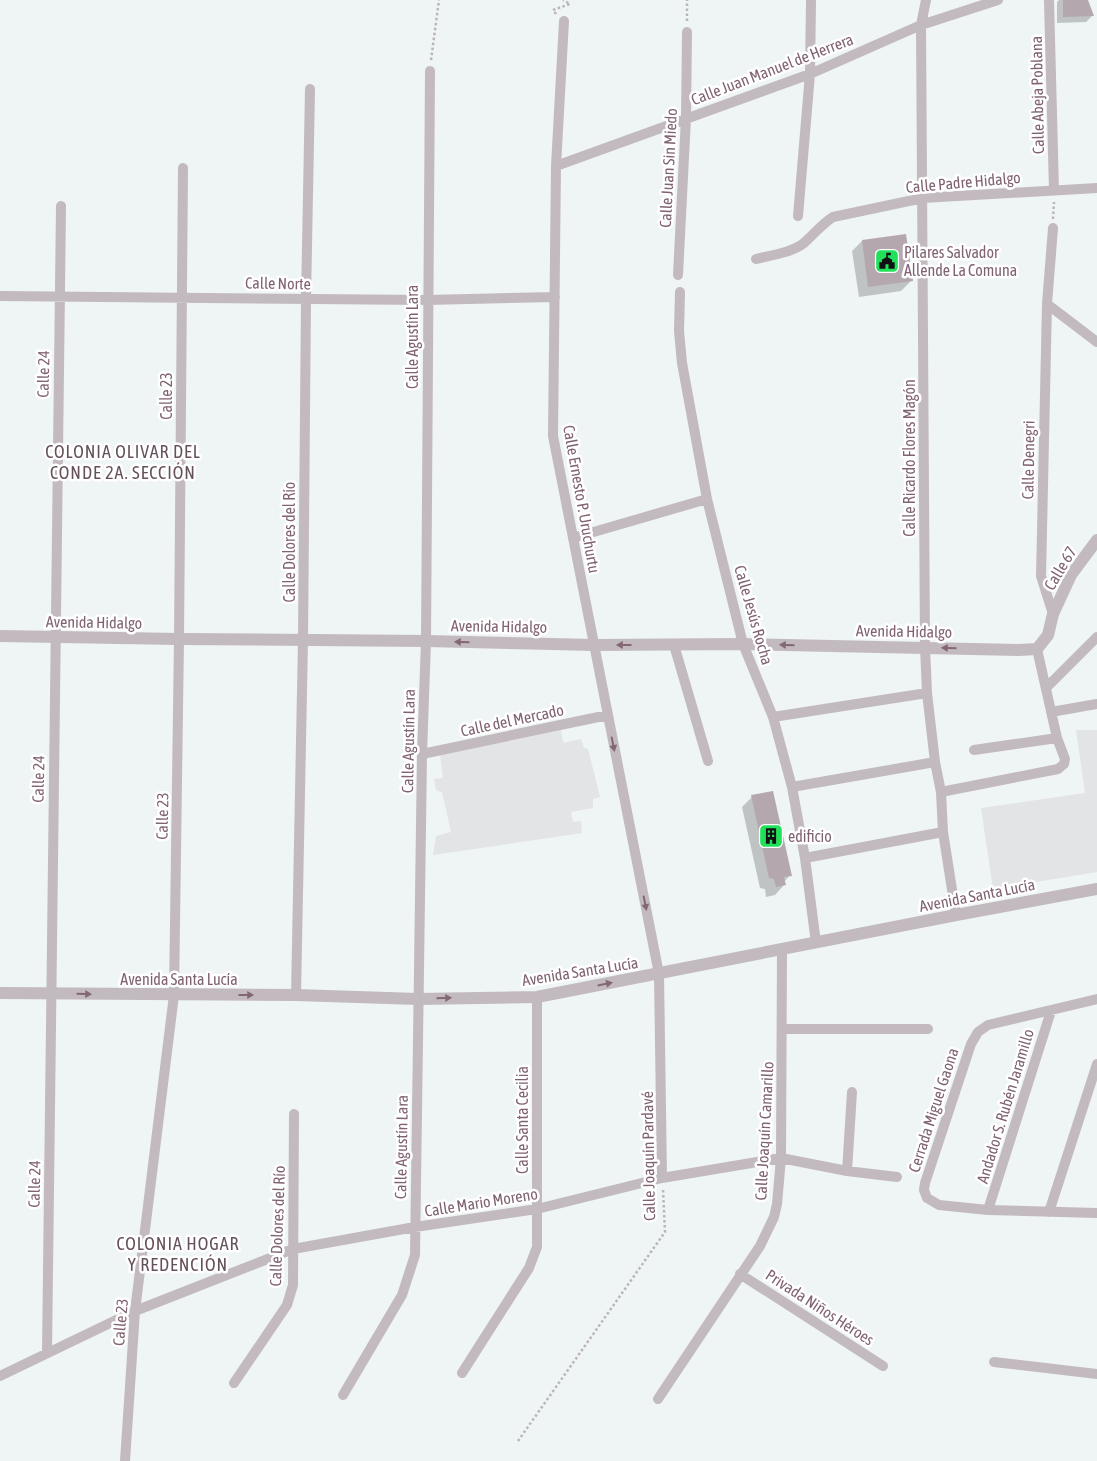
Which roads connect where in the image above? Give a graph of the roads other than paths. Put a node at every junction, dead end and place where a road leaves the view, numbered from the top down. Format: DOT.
graph roads {
  1 [pos="810,0"];
  2 [pos="926,0"];
  3 [pos="998,0"];
  4 [pos="1050,0"];
  5 [pos="564,22"];
  6 [pos="921,25"];
  7 [pos="687,32"];
  8 [pos="430,71"];
  9 [pos="810,74"];
  10 [pos="310,89"];
  11 [pos="686,118"];
  12 [pos="556,166"];
  13 [pos="182,168"];
  14 [pos="1097,188"];
  15 [pos="1054,190"];
  16 [pos="923,198"];
  17 [pos="61,206"];
  18 [pos="798,216"];
  19 [pos="1053,228"];
  20 [pos="756,260"];
  21 [pos="678,274"];
  22 [pos="680,292"];
  23 [pos="0,296"];
  24 [pos="58,296"];
  25 [pos="182,297"];
  26 [pos="555,297"];
  27 [pos="306,299"];
  28 [pos="427,300"];
  29 [pos="1047,304"];
  30 [pos="1097,342"];
  31 [pos="707,499"];
  32 [pos="573,538"];
  33 [pos="1097,540"];
  34 [pos="1052,614"];
  35 [pos="0,636"];
  36 [pos="1097,637"];
  37 [pos="55,638"];
  38 [pos="180,639"];
  39 [pos="303,640"];
  40 [pos="426,641"];
  41 [pos="744,644"];
  42 [pos="594,645"];
  43 [pos="674,645"];
  44 [pos="925,647"];
  45 [pos="1037,648"];
  46 [pos="1046,688"];
  47 [pos="927,693"];
  48 [pos="1097,704"];
  49 [pos="1051,712"];
  50 [pos="608,715"];
  51 [pos="773,717"];
  52 [pos="1057,738"];
  53 [pos="974,750"];
  54 [pos="422,754"];
  55 [pos="708,761"];
  56 [pos="935,762"];
  57 [pos="792,787"];
  58 [pos="940,792"];
  59 [pos="943,832"];
  60 [pos="806,858"];
  61 [pos="1097,889"];
  62 [pos="956,915"];
  63 [pos="816,943"];
  64 [pos="782,950"];
  65 [pos="659,974"];
  66 [pos="0,994"];
  67 [pos="51,994"];
  68 [pos="174,995"];
  69 [pos="296,995"];
  70 [pos="537,997"];
  71 [pos="418,998"];
  72 [pos="1097,999"];
  73 [pos="1051,1011"];
  74 [pos="783,1029"];
  75 [pos="928,1029"];
  76 [pos="1097,1064"];
  77 [pos="852,1092"];
  78 [pos="294,1114"];
  79 [pos="781,1158"];
  80 [pos="847,1171"];
  81 [pos="898,1177"];
  82 [pos="662,1178"];
  83 [pos="537,1210"];
  84 [pos="988,1210"];
  85 [pos="1048,1212"];
  86 [pos="1097,1213"];
  87 [pos="415,1227"];
  88 [pos="293,1249"];
  89 [pos="740,1274"];
  90 [pos="136,1311"];
  91 [pos="47,1353"];
  92 [pos="994,1362"];
  93 [pos="883,1366"];
  94 [pos="462,1373"];
  95 [pos="1097,1374"];
  96 [pos="0,1376"];
  97 [pos="234,1383"];
  98 [pos="343,1395"];
  99 [pos="658,1399"];
  100 [pos="125,1461"];
  1 -- 9 [label="street"];
  2 -- 6 [label="street, Calle Ricardo Flores Magón"];
  3 -- 6 [label="street, Calle Juan Manuel de Herrera"];
  4 -- 15 [label="street, Calle Abeja Poblana"];
  5 -- 12 [label="street, Calle Ernesto P. Uruchurtu"];
  6 -- 9 [label="street, Calle Juan Manuel de Herrera"];
  6 -- 16 [label="street, Calle Ricardo Flores Magón"];
  7 -- 11 [label="street, Calle Juan Sin Miedo"];
  8 -- 28 [label="street, Calle Agustín Lara"];
  9 -- 11 [label="street, Calle Juan Manuel de Herrera"];
  9 -- 18 [label="street"];
  10 -- 27 [label="street, Calle Dolores del Río"];
  11 -- 12 [label="street, Calle Juan Manuel de Herrera"];
  11 -- 21 [label="street, Calle Juan Sin Miedo"];
  12 -- 26 [label="street, Calle Ernesto P. Uruchurtu"];
  13 -- 25 [label="street, Calle 23"];
  14 -- 15 [label="street, Calle Padre Hidalgo"];
  15 -- 16 [label="street, Calle Padre Hidalgo"];
  16 -- 20 [label="street, Calle Padre Hidalgo"];
  16 -- 44 [label="street, Calle Ricardo Flores Magón"];
  17 -- 24 [label="street, Calle 24"];
  19 -- 29 [label="street, Calle Denegri"];
  22 -- 31 [label="street, Calle Jesús Rocha"];
  23 -- 24 [label="street, Calle Norte"];
  24 -- 25 [label="street, Calle Norte"];
  24 -- 37 [label="street, Calle 24"];
  25 -- 27 [label="street, Calle Norte"];
  25 -- 38 [label="street, Calle 23"];
  26 -- 28 [label="street, Calle Norte"];
  26 -- 32 [label="street, Calle Ernesto P. Uruchurtu"];
  27 -- 28 [label="street, Calle Norte"];
  27 -- 39 [label="street, Calle Dolores del Río"];
  28 -- 40 [label="street, Calle Agustín Lara"];
  29 -- 30 [label="street"];
  29 -- 34 [label="street, Calle Denegri"];
  31 -- 32 [label="street"];
  31 -- 41 [label="street, Calle Jesús Rocha"];
  32 -- 42 [label="street, Calle Ernesto P. Uruchurtu"];
  33 -- 34 [label="street, Calle 67"];
  34 -- 45 [label="street"];
  35 -- 37 [label="street, Avenida Hidalgo"];
  36 -- 46 [label="street"];
  37 -- 38 [label="street, Avenida Hidalgo"];
  37 -- 67 [label="street, Calle 24"];
  38 -- 39 [label="street, Avenida Hidalgo"];
  38 -- 68 [label="street, Calle 23"];
  39 -- 40 [label="street, Avenida Hidalgo"];
  39 -- 69 [label="street, Calle Dolores del Río"];
  42 -- 40 [label="street, Avenida Hidalgo, one-way"];
  40 -- 54 [label="street, Calle Agustín Lara"];
  41 -- 43 [label="street, Avenida Hidalgo"];
  44 -- 41 [label="street, Avenida Hidalgo, one-way"];
  41 -- 51 [label="street, Calle Jesús Rocha"];
  43 -- 42 [label="street, Avenida Hidalgo, one-way"];
  42 -- 50 [label="street, Calle Ernesto P. Uruchurtu"];
  43 -- 55 [label="street"];
  45 -- 44 [label="street, Avenida Hidalgo, one-way"];
  44 -- 47 [label="street, Calle Ricardo Flores Magón"];
  45 -- 46 [label="street"];
  46 -- 49 [label="street"];
  47 -- 51 [label="street"];
  47 -- 56 [label="street, Calle Ricardo Flores Magón"];
  48 -- 49 [label="street"];
  49 -- 52 [label="street"];
  50 -- 54 [label="street, Calle del Mercado"];
  50 -- 65 [label="street, Calle Ernesto P. Uruchurtu, one-way"];
  51 -- 57 [label="street, Calle Jesús Rocha"];
  52 -- 53 [label="street"];
  52 -- 58 [label="street"];
  54 -- 71 [label="street, Calle Agustín Lara"];
  56 -- 57 [label="street"];
  56 -- 58 [label="street, Calle Ricardo Flores Magón"];
  57 -- 60 [label="street, Calle Jesús Rocha"];
  58 -- 59 [label="street, Calle Ricardo Flores Magón"];
  59 -- 60 [label="street"];
  59 -- 62 [label="street, Calle Ricardo Flores Magón"];
  60 -- 63 [label="street, Calle Jesús Rocha"];
  61 -- 62 [label="street, Avenida Santa Lucía"];
  62 -- 63 [label="street, Avenida Santa Lucía"];
  63 -- 64 [label="street, Avenida Santa Lucía"];
  64 -- 65 [label="street, Avenida Santa Lucía"];
  64 -- 74 [label="street, Calle Joaquín Camarillo"];
  70 -- 65 [label="street, Avenida Santa Lucía, one-way"];
  65 -- 82 [label="street, Calle Joaquín Pardavé"];
  66 -- 67 [label="street, Avenida Santa Lucía"];
  67 -- 68 [label="street, Avenida Santa Lucía, one-way"];
  67 -- 91 [label="street, Calle 24"];
  68 -- 69 [label="street, Avenida Santa Lucía, one-way"];
  68 -- 90 [label="street, Calle 23"];
  69 -- 71 [label="street, Avenida Santa Lucía"];
  71 -- 70 [label="street, Avenida Santa Lucía, one-way"];
  70 -- 83 [label="street, Calle Santa Cecilia"];
  71 -- 87 [label="street, Calle Agustín Lara"];
  72 -- 73 [label="street"];
  73 -- 84 [label="street, Andador S. Rubén Jaramillo"];
  73 -- 84 [label="street, Cerrada Miguel Gaona"];
  74 -- 75 [label="street"];
  74 -- 79 [label="street, Calle Joaquín Camarillo"];
  76 -- 85 [label="street"];
  77 -- 80 [label="street"];
  78 -- 88 [label="street, Calle Dolores del Río"];
  79 -- 80 [label="street, Calle Mario Moreno"];
  79 -- 82 [label="street, Calle Mario Moreno"];
  79 -- 89 [label="street, Calle Joaquín Camarillo"];
  80 -- 81 [label="street, Calle Mario Moreno"];
  82 -- 83 [label="street, Calle Mario Moreno"];
  83 -- 87 [label="street, Calle Mario Moreno"];
  83 -- 94 [label="street, Calle Santa Cecilia"];
  84 -- 85 [label="street"];
  85 -- 86 [label="street"];
  87 -- 88 [label="street, Calle Mario Moreno"];
  87 -- 98 [label="street, Calle Agustín Lara"];
  88 -- 90 [label="street, Calle Mario Moreno"];
  88 -- 97 [label="street, Calle Dolores del Río"];
  89 -- 93 [label="street, Privada Niños Héroes"];
  89 -- 99 [label="street, Calle Joaquín Camarillo"];
  90 -- 91 [label="street, Calle Mario Moreno"];
  90 -- 100 [label="street, Calle 23"];
  91 -- 96 [label="street, Calle Mario Moreno"];
  92 -- 95 [label="street"];
}
